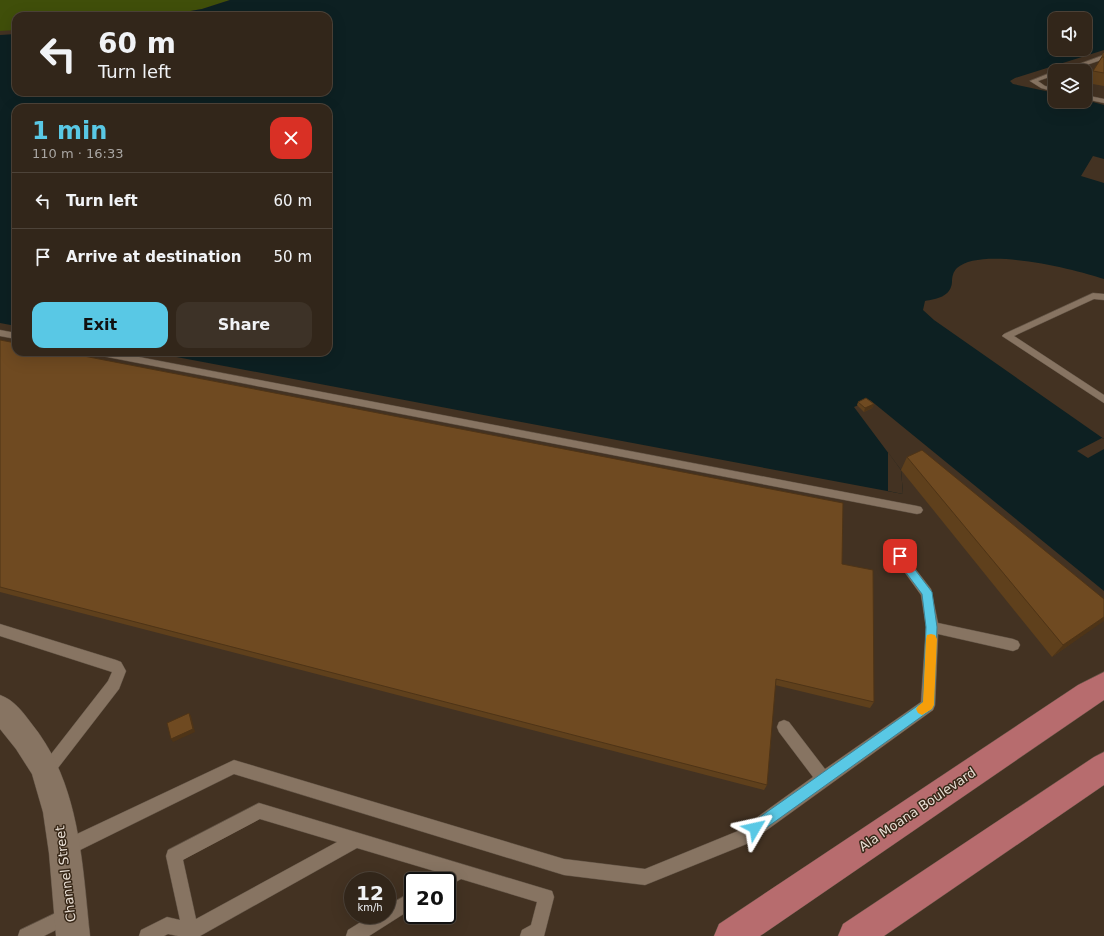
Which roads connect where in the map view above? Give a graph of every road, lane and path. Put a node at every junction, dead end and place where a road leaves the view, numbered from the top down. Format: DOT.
graph roads {
  1 [pos="1104,57"];
  2 [pos="1083,64"];
  3 [pos="1048,76"];
  4 [pos="1048,88"];
  5 [pos="1092,98"];
  6 [pos="1104,101"];
  7 [pos="1104,297"];
  8 [pos="0,333"];
  9 [pos="12,335"];
  10 [pos="118,356"];
  11 [pos="1104,400"];
  12 [pos="917,510"];
  13 [pos="900,556"];
  14 [pos="932,627"];
  15 [pos="0,630"];
  16 [pos="1013,645"];
  17 [pos="1099,686"];
  18 [pos="0,708"];
  19 [pos="784,727"];
  20 [pos="1104,767"];
  21 [pos="46,772"];
  22 [pos="823,779"];
  23 [pos="357,840"];
  24 [pos="64,849"];
  25 [pos="460,871"];
  26 [pos="456,873"];
  27 [pos="404,905"];
  28 [pos="72,925"];
  29 [pos="861,933"];
  30 [pos="190,934"];
  31 [pos="26,936"];
  32 [pos="147,936"];
  33 [pos="354,936"];
  34 [pos="528,936"];
  35 [pos="731,936"];
  1 -- 2 [label="lane"];
  3 -- 4 [label="lane"];
  5 -- 6 [label="lane"];
  7 -- 11 [label="lane"];
  8 -- 9 [label="lane"];
  10 -- 12 [label="lane"];
  13 -- 14 [label="lane"];
  14 -- 16 [label="lane"];
  14 -- 22 [label="lane"];
  15 -- 21 [label="lane"];
  17 -- 35 [label="main road, Ala Moana Boulevard"];
  18 -- 21 [label="street, Channel Street"];
  19 -- 22 [label="lane"];
  20 -- 29 [label="main road"];
  21 -- 24 [label="street, Channel Street"];
  22 -- 24 [label="lane"];
  23 -- 25 [label="lane"];
  23 -- 30 [label="lane"];
  23 -- 30 [label="lane"];
  24 -- 28 [label="street, Channel Street"];
  25 -- 26 [label="lane"];
  25 -- 34 [label="lane"];
  27 -- 33 [label="lane"];
  28 -- 31 [label="lane"];
  30 -- 32 [label="lane"];
}
